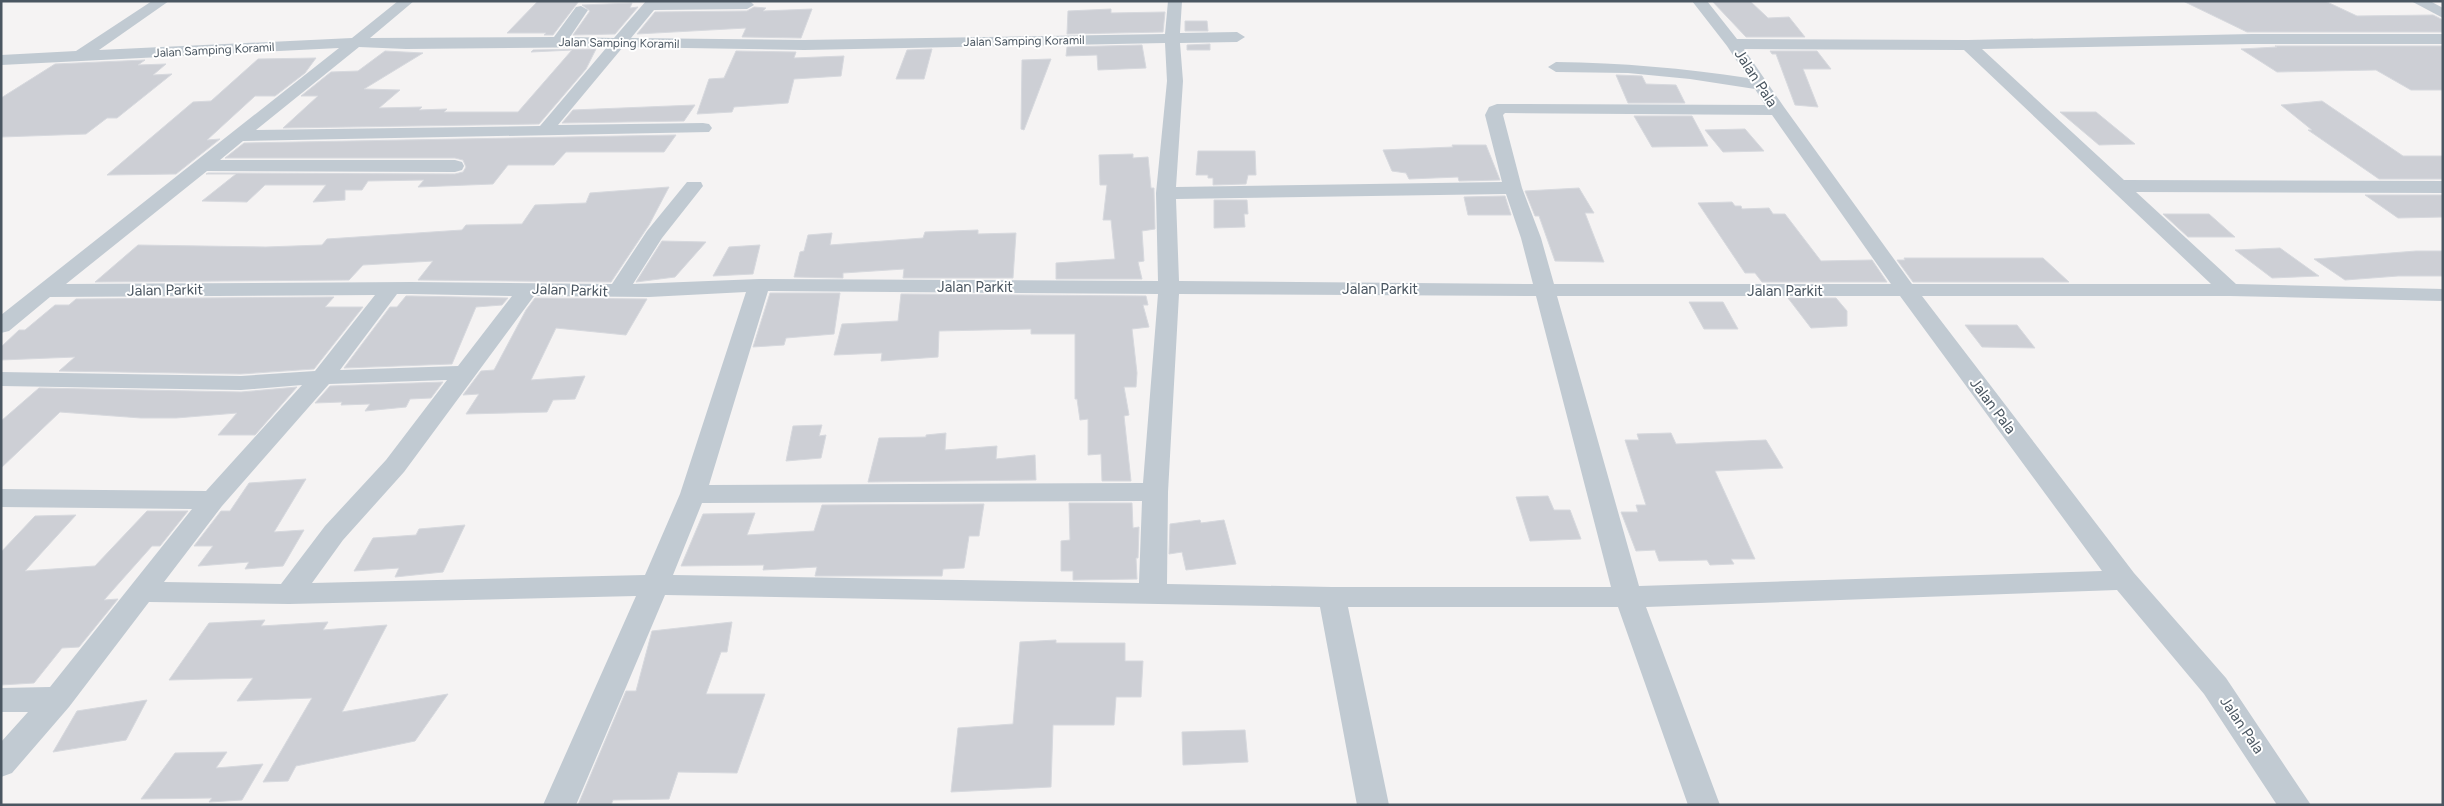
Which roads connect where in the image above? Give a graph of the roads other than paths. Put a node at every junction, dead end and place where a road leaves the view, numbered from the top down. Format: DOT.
graph roads {
  1 [pos="162,1"];
  2 [pos="407,1"];
  3 [pos="1175,1"];
  4 [pos="1698,1"];
  5 [pos="2418,1"];
  6 [pos="652,3"];
  7 [pos="747,5"];
  8 [pos="581,10"];
  9 [pos="2443,14"];
  10 [pos="1237,37"];
  11 [pos="1172,38"];
  12 [pos="2443,39"];
  13 [pos="357,42"];
  14 [pos="559,42"];
  15 [pos="621,43"];
  16 [pos="1733,44"];
  17 [pos="1968,45"];
  18 [pos="78,57"];
  19 [pos="1,60"];
  20 [pos="1556,67"];
  21 [pos="1760,85"];
  22 [pos="1777,110"];
  23 [pos="703,128"];
  24 [pos="546,129"];
  25 [pos="236,136"];
  26 [pos="203,166"];
  27 [pos="455,166"];
  28 [pos="694,186"];
  29 [pos="2120,186"];
  30 [pos="2443,187"];
  31 [pos="1514,188"];
  32 [pos="1166,193"];
  33 [pos="759,285"];
  34 [pos="529,288"];
  35 [pos="1169,288"];
  36 [pos="390,289"];
  37 [pos="1545,290"];
  38 [pos="2230,290"];
  39 [pos="44,291"];
  40 [pos="618,291"];
  41 [pos="1906,291"];
  42 [pos="2443,295"];
  43 [pos="1,326"];
  44 [pos="466,373"];
  45 [pos="322,377"];
  46 [pos="1,379"];
  47 [pos="1155,492"];
  48 [pos="693,494"];
  49 [pos="1,498"];
  50 [pos="213,500"];
  51 [pos="2124,580"];
  52 [pos="655,585"];
  53 [pos="142,592"];
  54 [pos="1152,593"];
  55 [pos="289,594"];
  56 [pos="1332,597"];
  57 [pos="1628,597"];
  58 [pos="58,699"];
  59 [pos="1,700"];
  60 [pos="1,764"];
  61 [pos="559,805"];
  62 [pos="1374,805"];
  63 [pos="1704,805"];
  64 [pos="2295,805"];
  1 -- 18 [label="street"];
  2 -- 13 [label="street"];
  3 -- 11 [label="street"];
  4 -- 16 [label="street, Jalan Pala"];
  5 -- 9 [label="street"];
  6 -- 7 [label="street"];
  6 -- 15 [label="street"];
  8 -- 14 [label="street"];
  10 -- 11 [label="street, Jalan Samping Koramil"];
  11 -- 15 [label="street, Jalan Samping Koramil"];
  11 -- 32 [label="street"];
  12 -- 17 [label="street"];
  13 -- 14 [label="street, Jalan Samping Koramil"];
  13 -- 18 [label="street, Jalan Samping Koramil"];
  13 -- 25 [label="street"];
  14 -- 15 [label="street, Jalan Samping Koramil"];
  15 -- 24 [label="street"];
  16 -- 17 [label="street"];
  16 -- 21 [label="street, Jalan Pala"];
  17 -- 29 [label="street"];
  18 -- 19 [label="street, Jalan Samping Koramil"];
  20 -- 21 [label="street"];
  21 -- 22 [label="street, Jalan Pala"];
  22 -- 31 [label="street"];
  22 -- 41 [label="street, Jalan Pala"];
  23 -- 24 [label="street"];
  24 -- 25 [label="street"];
  25 -- 26 [label="street"];
  26 -- 27 [label="street"];
  26 -- 39 [label="street"];
  28 -- 40 [label="street"];
  29 -- 30 [label="street"];
  29 -- 38 [label="street"];
  31 -- 32 [label="street"];
  31 -- 37 [label="street"];
  32 -- 35 [label="street"];
  33 -- 35 [label="street, Jalan Parkit"];
  33 -- 40 [label="street, Jalan Parkit"];
  33 -- 48 [label="street"];
  34 -- 36 [label="street, Jalan Parkit"];
  34 -- 40 [label="street, Jalan Parkit"];
  34 -- 44 [label="street"];
  35 -- 37 [label="street, Jalan Parkit"];
  35 -- 47 [label="street"];
  36 -- 39 [label="street, Jalan Parkit"];
  36 -- 45 [label="street"];
  37 -- 41 [label="street, Jalan Parkit"];
  37 -- 57 [label="street"];
  38 -- 41 [label="street, Jalan Parkit"];
  38 -- 42 [label="street, Jalan Parkit"];
  39 -- 43 [label="street"];
  41 -- 51 [label="street, Jalan Pala"];
  44 -- 45 [label="street"];
  44 -- 55 [label="street"];
  45 -- 46 [label="street"];
  45 -- 50 [label="street"];
  47 -- 48 [label="street"];
  47 -- 54 [label="street"];
  48 -- 52 [label="street"];
  49 -- 50 [label="street"];
  50 -- 53 [label="street"];
  51 -- 57 [label="street"];
  51 -- 64 [label="street, Jalan Pala"];
  52 -- 54 [label="street"];
  52 -- 55 [label="street"];
  52 -- 61 [label="street"];
  53 -- 55 [label="street"];
  53 -- 58 [label="street"];
  54 -- 56 [label="street"];
  56 -- 57 [label="street"];
  56 -- 62 [label="street"];
  57 -- 63 [label="street"];
  58 -- 59 [label="street"];
  58 -- 60 [label="street"];
}
